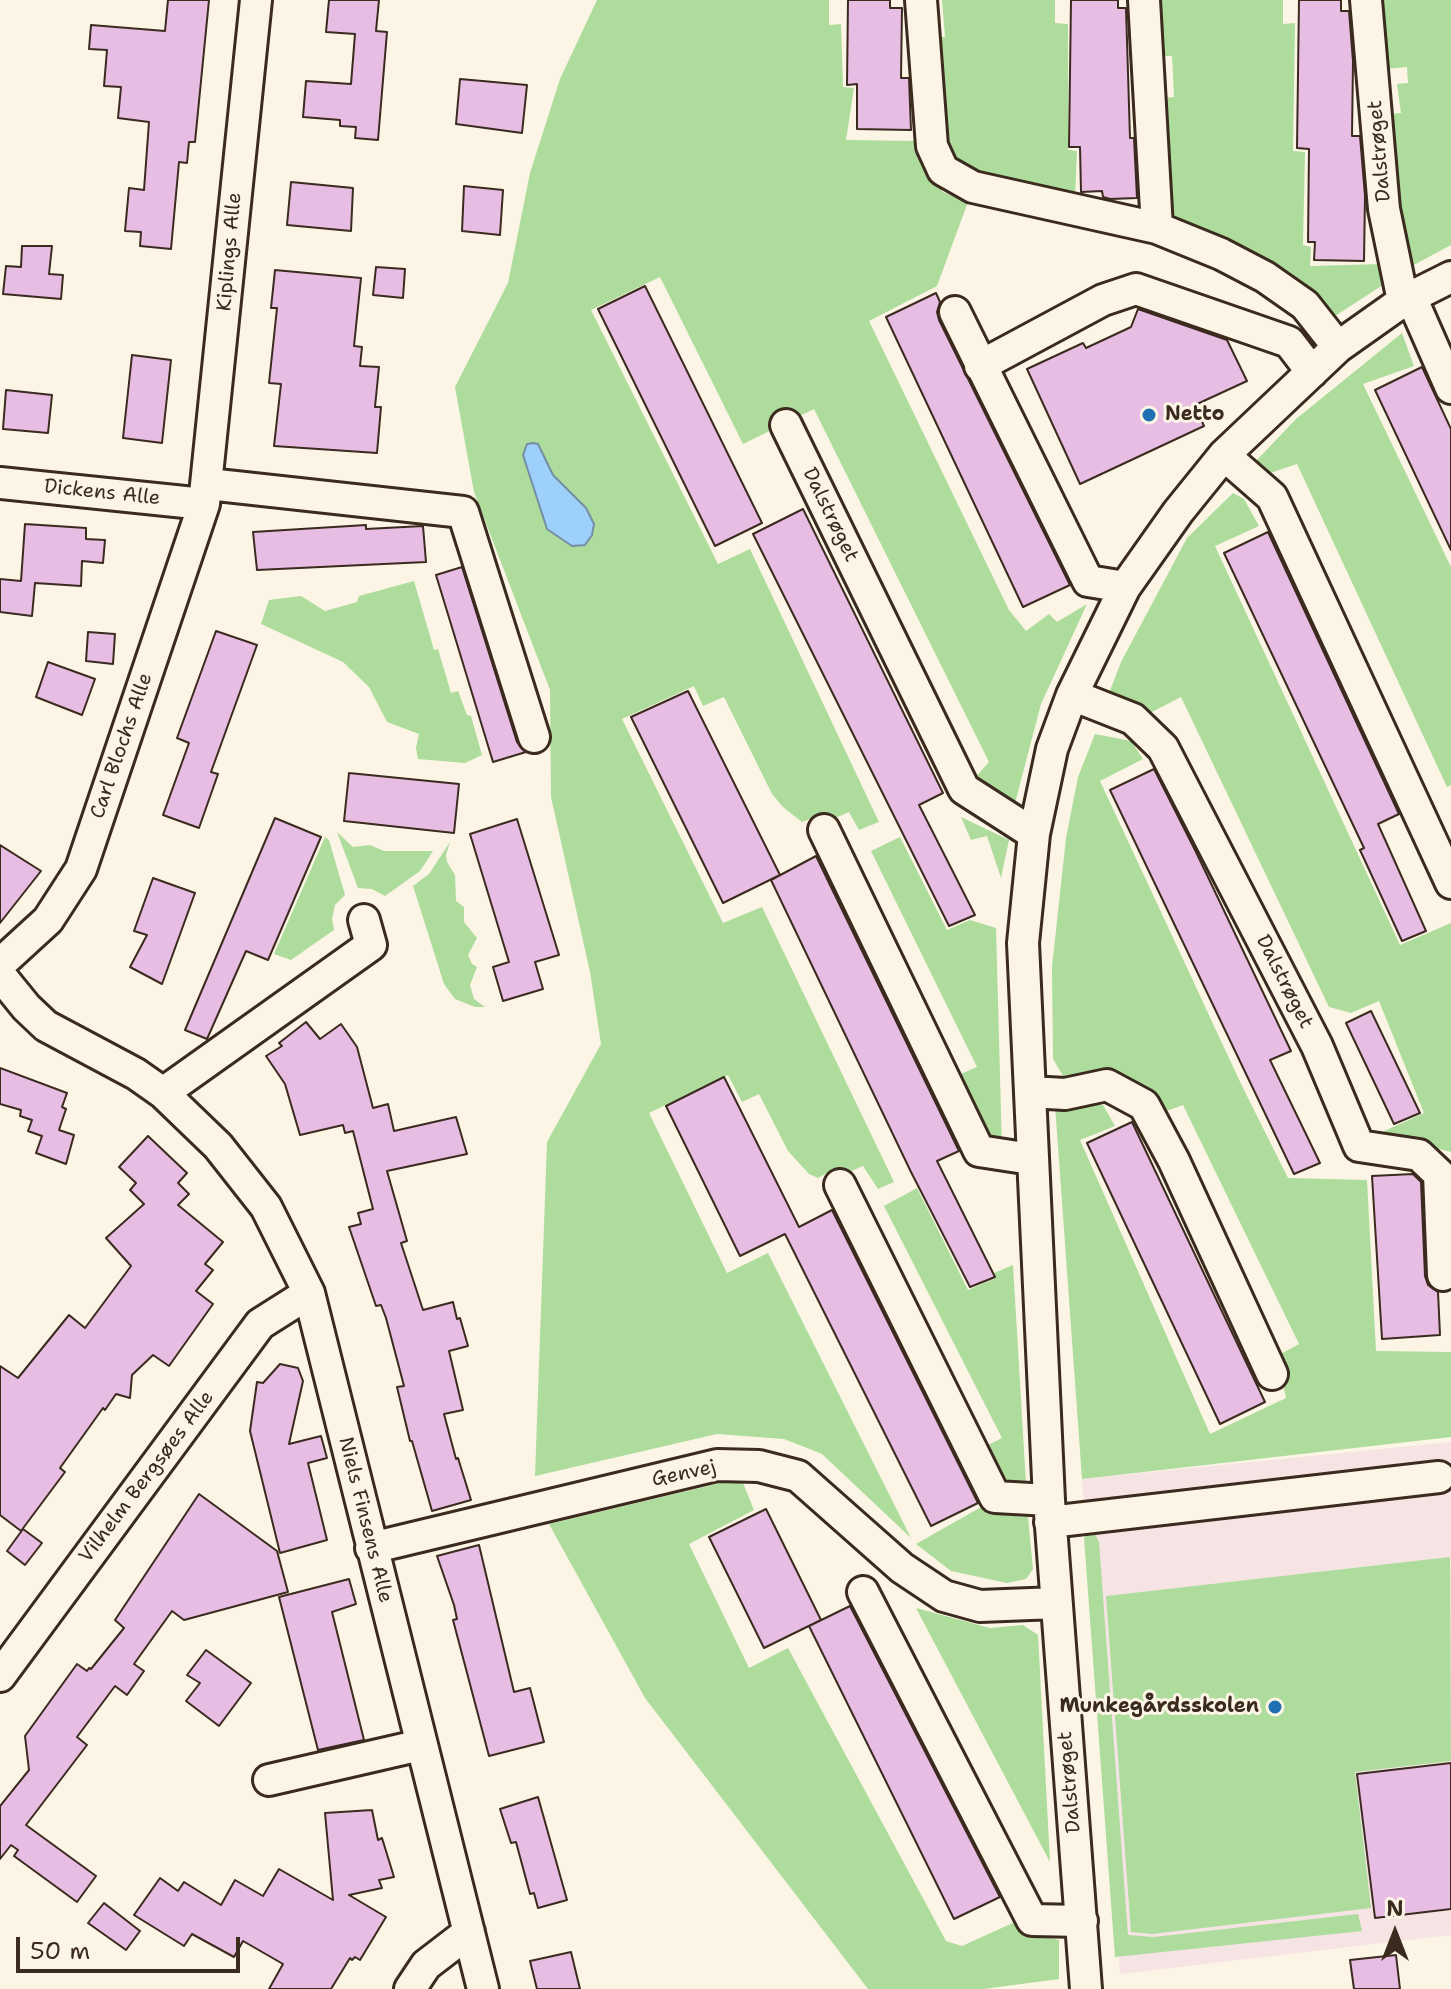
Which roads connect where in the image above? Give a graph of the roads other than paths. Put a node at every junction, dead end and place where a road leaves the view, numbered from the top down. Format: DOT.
graph roads {
  1 [pos="256,0"];
  2 [pos="921,0"];
  3 [pos="1144,0"];
  4 [pos="1366,0"];
  5 [pos="1157,228"];
  6 [pos="1451,277"];
  7 [pos="1407,299"];
  8 [pos="955,312"];
  9 [pos="1338,347"];
  10 [pos="980,366"];
  11 [pos="1312,372"];
  12 [pos="1451,388"];
  13 [pos="786,425"];
  14 [pos="1224,455"];
  15 [pos="0,483"];
  16 [pos="206,494"];
  17 [pos="1125,587"];
  18 [pos="1072,695"];
  19 [pos="534,737"];
  20 [pos="824,830"];
  21 [pos="1034,834"];
  22 [pos="1451,883"];
  23 [pos="364,920"];
  24 [pos="0,964"];
  25 [pos="0,975"];
  26 [pos="1030,1092"];
  27 [pos="163,1093"];
  28 [pos="1031,1159"];
  29 [pos="840,1185"];
  30 [pos="1443,1275"];
  31 [pos="309,1293"];
  32 [pos="1272,1374"];
  33 [pos="1439,1477"];
  34 [pos="1050,1511"];
  35 [pos="371,1548"];
  36 [pos="863,1592"];
  37 [pos="1056,1603"];
  38 [pos="0,1676"];
  39 [pos="421,1745"];
  40 [pos="269,1780"];
  41 [pos="1082,1921"];
  42 [pos="469,1932"];
  43 [pos="410,1989"];
  44 [pos="483,1989"];
  45 [pos="1086,1989"];
  1 -- 16 [label="street, Kiplings Alle"];
  2 -- 5 [label="street"];
  3 -- 5 [label="street"];
  4 -- 7 [label="street, Dalstrøget"];
  5 -- 9 [label="street"];
  6 -- 7 [label="street, Dalstrøget"];
  7 -- 9 [label="street, Dalstrøget"];
  7 -- 12 [label="street, Dalstrøget"];
  8 -- 10 [label="street"];
  9 -- 11 [label="street, Dalstrøget"];
  10 -- 11 [label="street"];
  10 -- 17 [label="street"];
  11 -- 14 [label="street, Dalstrøget"];
  13 -- 21 [label="street, Dalstrøget"];
  14 -- 17 [label="street, Dalstrøget"];
  14 -- 22 [label="street"];
  15 -- 16 [label="street, Dickens Alle"];
  16 -- 19 [label="street, Dickens Alle"];
  16 -- 24 [label="street, Carl Blochs Alle"];
  17 -- 18 [label="street, Dalstrøget"];
  18 -- 21 [label="street, Dalstrøget"];
  18 -- 30 [label="street, Dalstrøget"];
  20 -- 28 [label="street"];
  21 -- 26 [label="street, Dalstrøget"];
  23 -- 27 [label="street"];
  25 -- 27 [label="street, Niels Finsens Alle"];
  26 -- 28 [label="street, Dalstrøget"];
  26 -- 32 [label="street"];
  27 -- 31 [label="street, Niels Finsens Alle"];
  28 -- 34 [label="street, Dalstrøget"];
  29 -- 34 [label="street"];
  31 -- 35 [label="street, Niels Finsens Alle"];
  31 -- 38 [label="street, Vilhelm Bergsøes Alle"];
  33 -- 34 [label="street"];
  34 -- 37 [label="street, Dalstrøget"];
  35 -- 37 [label="street, Genvej"];
  35 -- 39 [label="street, Niels Finsens Alle"];
  36 -- 41 [label="street"];
  37 -- 41 [label="street, Dalstrøget"];
  39 -- 40 [label="street"];
  39 -- 42 [label="street, Niels Finsens Alle"];
  41 -- 45 [label="street, Dalstrøget"];
  42 -- 43 [label="street"];
  42 -- 44 [label="street, Niels Finsens Alle"];
}
